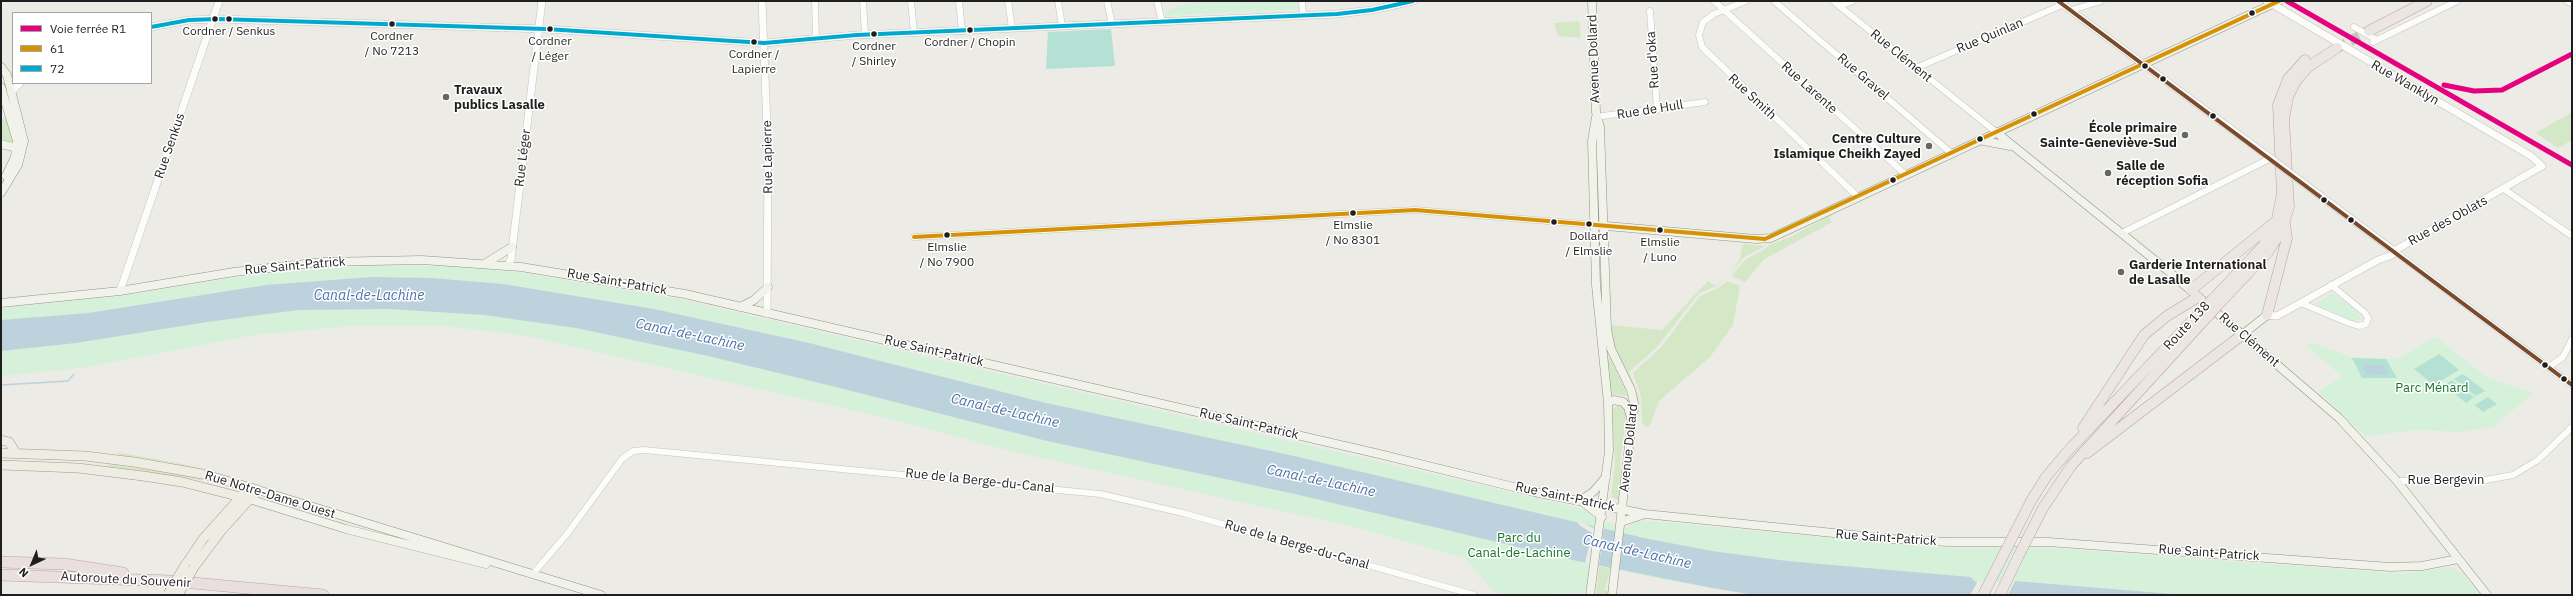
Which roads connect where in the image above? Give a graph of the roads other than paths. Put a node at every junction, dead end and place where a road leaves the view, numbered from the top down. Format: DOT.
graph roads {
  1 [pos="219,1"];
  2 [pos="542,1"];
  3 [pos="762,1"];
  4 [pos="815,1"];
  5 [pos="863,1"];
  6 [pos="911,1"];
  7 [pos="959,1"];
  8 [pos="1008,1"];
  9 [pos="1058,1"];
  10 [pos="1107,1"];
  11 [pos="1157,1"];
  12 [pos="1302,1"];
  13 [pos="1413,1"];
  14 [pos="1592,1"];
  15 [pos="1714,1"];
  16 [pos="1746,1"];
  17 [pos="1774,1"];
  18 [pos="1833,1"];
  19 [pos="1852,1"];
  20 [pos="2058,1"];
  21 [pos="2101,1"];
  22 [pos="2279,1"];
  23 [pos="2415,1"];
  24 [pos="2428,1"];
  25 [pos="2457,1"];
  26 [pos="2566,1"];
  27 [pos="2063,3"];
  28 [pos="2269,3"];
  29 [pos="2572,4"];
  30 [pos="1839,6"];
  31 [pos="1723,10"];
  32 [pos="2072,10"];
  33 [pos="1650,11"];
  34 [pos="1303,15"];
  35 [pos="213,19"];
  36 [pos="1162,22"];
  37 [pos="1112,24"];
  38 [pos="1062,26"];
  39 [pos="2354,27"];
  40 [pos="152,28"];
  41 [pos="1012,28"];
  42 [pos="538,29"];
  43 [pos="962,31"];
  44 [pos="914,33"];
  45 [pos="865,35"];
  46 [pos="816,39"];
  47 [pos="764,43"];
  48 [pos="2334,46"];
  49 [pos="2144,63"];
  50 [pos="1,67"];
  51 [pos="1916,68"];
  52 [pos="10,76"];
  53 [pos="19,84"];
  54 [pos="1,87"];
  55 [pos="11,92"];
  56 [pos="1705,102"];
  57 [pos="1657,110"];
  58 [pos="1596,117"];
  59 [pos="1996,132"];
  60 [pos="1978,140"];
  61 [pos="1,144"];
  62 [pos="2014,147"];
  63 [pos="17,148"];
  64 [pos="1951,153"];
  65 [pos="2272,159"];
  66 [pos="2542,166"];
  67 [pos="1905,174"];
  68 [pos="1,184"];
  69 [pos="2504,189"];
  70 [pos="1,193"];
  71 [pos="1857,196"];
  72 [pos="2280,222"];
  73 [pos="1599,225"];
  74 [pos="2122,234"];
  75 [pos="914,236"];
  76 [pos="2572,236"];
  77 [pos="512,247"];
  78 [pos="2394,251"];
  79 [pos="484,264"];
  80 [pos="508,266"];
  81 [pos="2331,285"];
  82 [pos="768,287"];
  83 [pos="120,291"];
  84 [pos="2195,293"];
  85 [pos="1,303"];
  86 [pos="2301,303"];
  87 [pos="740,307"];
  88 [pos="2206,312"];
  89 [pos="767,314"];
  90 [pos="2267,315"];
  91 [pos="2242,335"];
  92 [pos="2572,338"];
  93 [pos="2549,367"];
  94 [pos="2572,385"];
  95 [pos="1608,403"];
  96 [pos="1633,422"];
  97 [pos="2572,427"];
  98 [pos="1,440"];
  99 [pos="2066,452"];
  100 [pos="1,453"];
  101 [pos="16,453"];
  102 [pos="2075,461"];
  103 [pos="1,465"];
  104 [pos="1607,477"];
  105 [pos="2397,481"];
  106 [pos="253,488"];
  107 [pos="245,498"];
  108 [pos="1580,501"];
  109 [pos="1604,505"];
  110 [pos="1623,509"];
  111 [pos="1646,514"];
  112 [pos="1601,519"];
  113 [pos="1621,524"];
  114 [pos="2458,559"];
  115 [pos="1,562"];
  116 [pos="189,567"];
  117 [pos="1,575"];
  118 [pos="532,575"];
  119 [pos="171,581"];
  120 [pos="1612,594"];
  121 [pos="168,595"];
  122 [pos="178,595"];
  123 [pos="323,595"];
  124 [pos="601,595"];
  125 [pos="1474,595"];
  126 [pos="1590,595"];
  127 [pos="1983,595"];
  128 [pos="2000,595"];
  129 [pos="2487,595"];
  1 -- 35 [label="street, Rue Senkus"];
  2 -- 42 [label="street, Rue Léger"];
  3 -- 47 [label="street, Rue Lapierre"];
  4 -- 46 [label="street"];
  5 -- 45 [label="street"];
  6 -- 44 [label="street"];
  7 -- 43 [label="street"];
  8 -- 41 [label="street"];
  9 -- 38 [label="street"];
  10 -- 37 [label="street"];
  11 -- 36 [label="street"];
  12 -- 34 [label="street"];
  13 -- 34 [label="street"];
  14 -- 58 [label="main road, Avenue Dollard"];
  15 -- 31 [label="street, Rue Larente"];
  16 -- 31 [label="street, Rue Smith"];
  17 -- 64 [label="street, Rue Gravel"];
  18 -- 30 [label="street, Rue Clément"];
  19 -- 30 [label="street"];
  20 -- 27 [label="street"];
  21 -- 32 [label="street"];
  22 -- 28 [label="main road"];
  23 -- 24 [label="highway"];
  25 -- 39 [label="street"];
  26 -- 29 [label="street"];
  27 -- 32 [label="street"];
  27 -- 51 [label="street, Rue Quinlan"];
  28 -- 49 [label="main road"];
  28 -- 66 [label="street, Rue Wanklyn"];
  30 -- 51 [label="street, Rue Clément"];
  31 -- 67 [label="street, Rue Larente"];
  31 -- 71 [label="street, Rue Smith"];
  32 -- 49 [label="street"];
  33 -- 57 [label="street, Rue d'oka"];
  34 -- 36 [label="street"];
  35 -- 40 [label="street"];
  35 -- 42 [label="street"];
  35 -- 83 [label="street, Rue Senkus"];
  36 -- 37 [label="street"];
  37 -- 38 [label="street"];
  38 -- 41 [label="street"];
  41 -- 43 [label="street"];
  42 -- 47 [label="street"];
  42 -- 77 [label="street, Rue Léger"];
  43 -- 44 [label="street"];
  44 -- 45 [label="street"];
  45 -- 46 [label="street"];
  46 -- 47 [label="street"];
  47 -- 82 [label="street, Rue Lapierre"];
  48 -- 72 [label="highway, Route 138"];
  49 -- 59 [label="main road"];
  49 -- 65 [label="street"];
  50 -- 52 [label="main road"];
  51 -- 59 [label="street, Rue Clément"];
  52 -- 55 [label="main road"];
  53 -- 55 [label="street"];
  54 -- 63 [label="main road"];
  55 -- 70 [label="main road"];
  56 -- 57 [label="street, Rue de Hull"];
  57 -- 58 [label="street, Rue de Hull"];
  58 -- 73 [label="main road, Avenue Dollard"];
  59 -- 60 [label="main road"];
  59 -- 62 [label="main road, Rue Clément"];
  60 -- 62 [label="main road"];
  60 -- 64 [label="main road"];
  61 -- 63 [label="main road"];
  62 -- 74 [label="main road, Rue Clément"];
  63 -- 68 [label="main road"];
  64 -- 67 [label="main road"];
  65 -- 74 [label="street"];
  65 -- 78 [label="street, bridge"];
  66 -- 69 [label="street, Rue des Oblats"];
  67 -- 71 [label="main road"];
  69 -- 76 [label="street"];
  69 -- 78 [label="street, Rue des Oblats"];
  71 -- 73 [label="main road"];
  72 -- 84 [label="highway"];
  72 -- 88 [label="highway, Route 138, bridge"];
  72 -- 90 [label="highway"];
  73 -- 75 [label="street"];
  73 -- 95 [label="main road, Avenue Dollard"];
  73 -- 96 [label="main road, Avenue Dollard"];
  74 -- 84 [label="main road, Rue Clément"];
  77 -- 79 [label="main road"];
  77 -- 80 [label="street, Rue Léger"];
  78 -- 81 [label="street, Rue des Oblats"];
  78 -- 93 [label="street"];
  79 -- 80 [label="main road, Rue Saint-Patrick"];
  79 -- 83 [label="main road, Rue Saint-Patrick"];
  80 -- 87 [label="main road, Rue Saint-Patrick"];
  81 -- 86 [label="street, Rue des Oblats"];
  81 -- 86 [label="street"];
  82 -- 87 [label="main road"];
  82 -- 89 [label="street, Rue Lapierre"];
  83 -- 85 [label="main road, Rue Saint-Patrick"];
  84 -- 91 [label="main road, Rue Clément"];
  84 -- 99 [label="highway"];
  86 -- 90 [label="street, Rue des Oblats"];
  87 -- 89 [label="main road, Rue Saint-Patrick"];
  88 -- 99 [label="highway, Route 138"];
  88 -- 102 [label="highway, Route 138"];
  89 -- 108 [label="main road, Rue Saint-Patrick"];
  90 -- 91 [label="main road"];
  91 -- 102 [label="highway"];
  91 -- 105 [label="main road, Rue Clément"];
  92 -- 93 [label="street"];
  93 -- 94 [label="street"];
  95 -- 96 [label="main road"];
  95 -- 104 [label="main road, Avenue Dollard"];
  96 -- 110 [label="main road, Avenue Dollard"];
  97 -- 105 [label="street, Rue Bergevin"];
  98 -- 101 [label="main road"];
  99 -- 127 [label="highway, Route 138, bridge"];
  100 -- 101 [label="main road, Rue Notre-Dame Ouest"];
  101 -- 106 [label="main road, Rue Notre-Dame Ouest"];
  102 -- 128 [label="highway, Route 138, bridge"];
  103 -- 107 [label="main road, Rue Notre-Dame Ouest"];
  104 -- 108 [label="main road"];
  104 -- 109 [label="main road, Avenue Dollard"];
  105 -- 114 [label="main road, Rue Clément"];
  106 -- 107 [label="main road"];
  106 -- 118 [label="main road, Rue Notre-Dame Ouest"];
  107 -- 116 [label="main road"];
  107 -- 118 [label="main road, Rue Notre-Dame Ouest"];
  108 -- 109 [label="main road, Rue Saint-Patrick"];
  108 -- 112 [label="main road"];
  109 -- 110 [label="main road, Rue Saint-Patrick"];
  109 -- 112 [label="main road, Avenue Dollard"];
  110 -- 111 [label="main road, Rue Saint-Patrick"];
  110 -- 113 [label="main road, Avenue Dollard"];
  111 -- 113 [label="main road"];
  111 -- 114 [label="main road, Rue Saint-Patrick"];
  112 -- 126 [label="main road, Avenue Dollard"];
  113 -- 120 [label="main road, Avenue Dollard"];
  114 -- 129 [label="main road"];
  115 -- 119 [label="highway"];
  116 -- 121 [label="main road, bridge"];
  116 -- 122 [label="main road, bridge"];
  117 -- 119 [label="highway, Autoroute du Souvenir"];
  118 -- 124 [label="main road, Rue Notre-Dame Ouest"];
  118 -- 125 [label="street, Rue de la Berge-du-Canal"];
  119 -- 123 [label="highway, Autoroute du Souvenir"];
}
